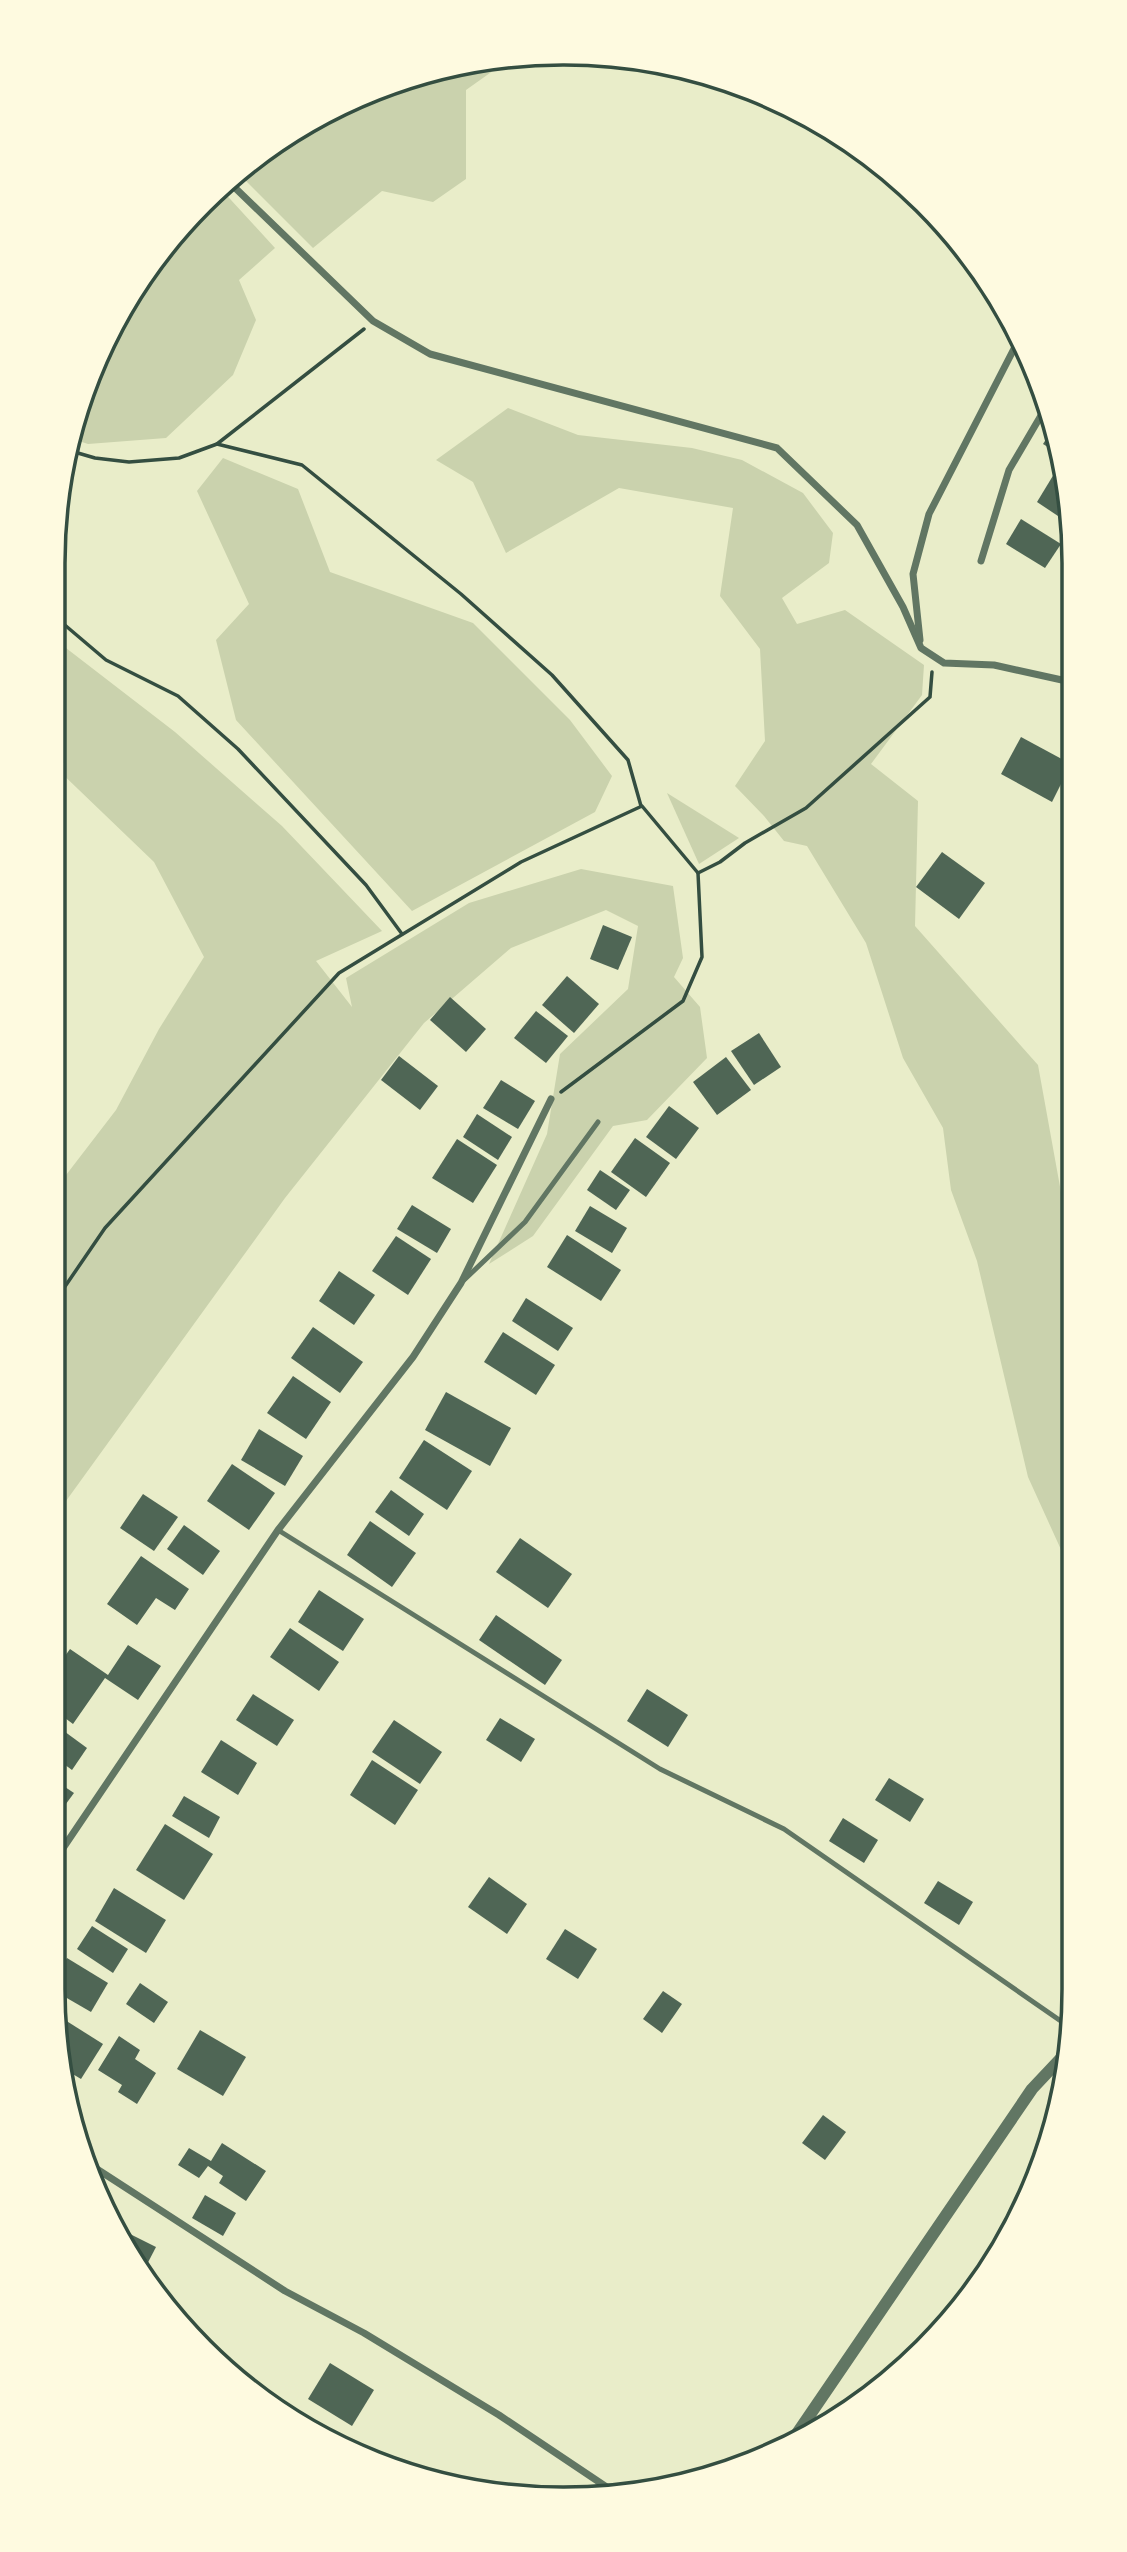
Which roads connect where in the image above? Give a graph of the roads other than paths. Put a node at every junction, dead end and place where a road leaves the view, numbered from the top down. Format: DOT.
graph roads {
  1 [pos="236,188"];
  2 [pos="1014,349"];
  3 [pos="1040,417"];
  4 [pos="981,561"];
  5 [pos="921,648"];
  6 [pos="1062,680"];
  7 [pos="551,1099"];
  8 [pos="598,1122"];
  9 [pos="461,1283"];
  10 [pos="278,1530"];
  11 [pos="65,1844"];
  12 [pos="1061,2021"];
  13 [pos="1057,2062"];
  14 [pos="100,2171"];
  15 [pos="802,2426"];
  16 [pos="604,2485"];
  1 -- 5 [label="street"];
  2 -- 5 [label="street"];
  3 -- 4 [label="street"];
  5 -- 6 [label="street"];
  7 -- 9 [label="street"];
  8 -- 9 [label="lane"];
  9 -- 10 [label="street"];
  10 -- 11 [label="street"];
  10 -- 12 [label="lane"];
  13 -- 15 [label="street"];
  14 -- 16 [label="street"];
}
